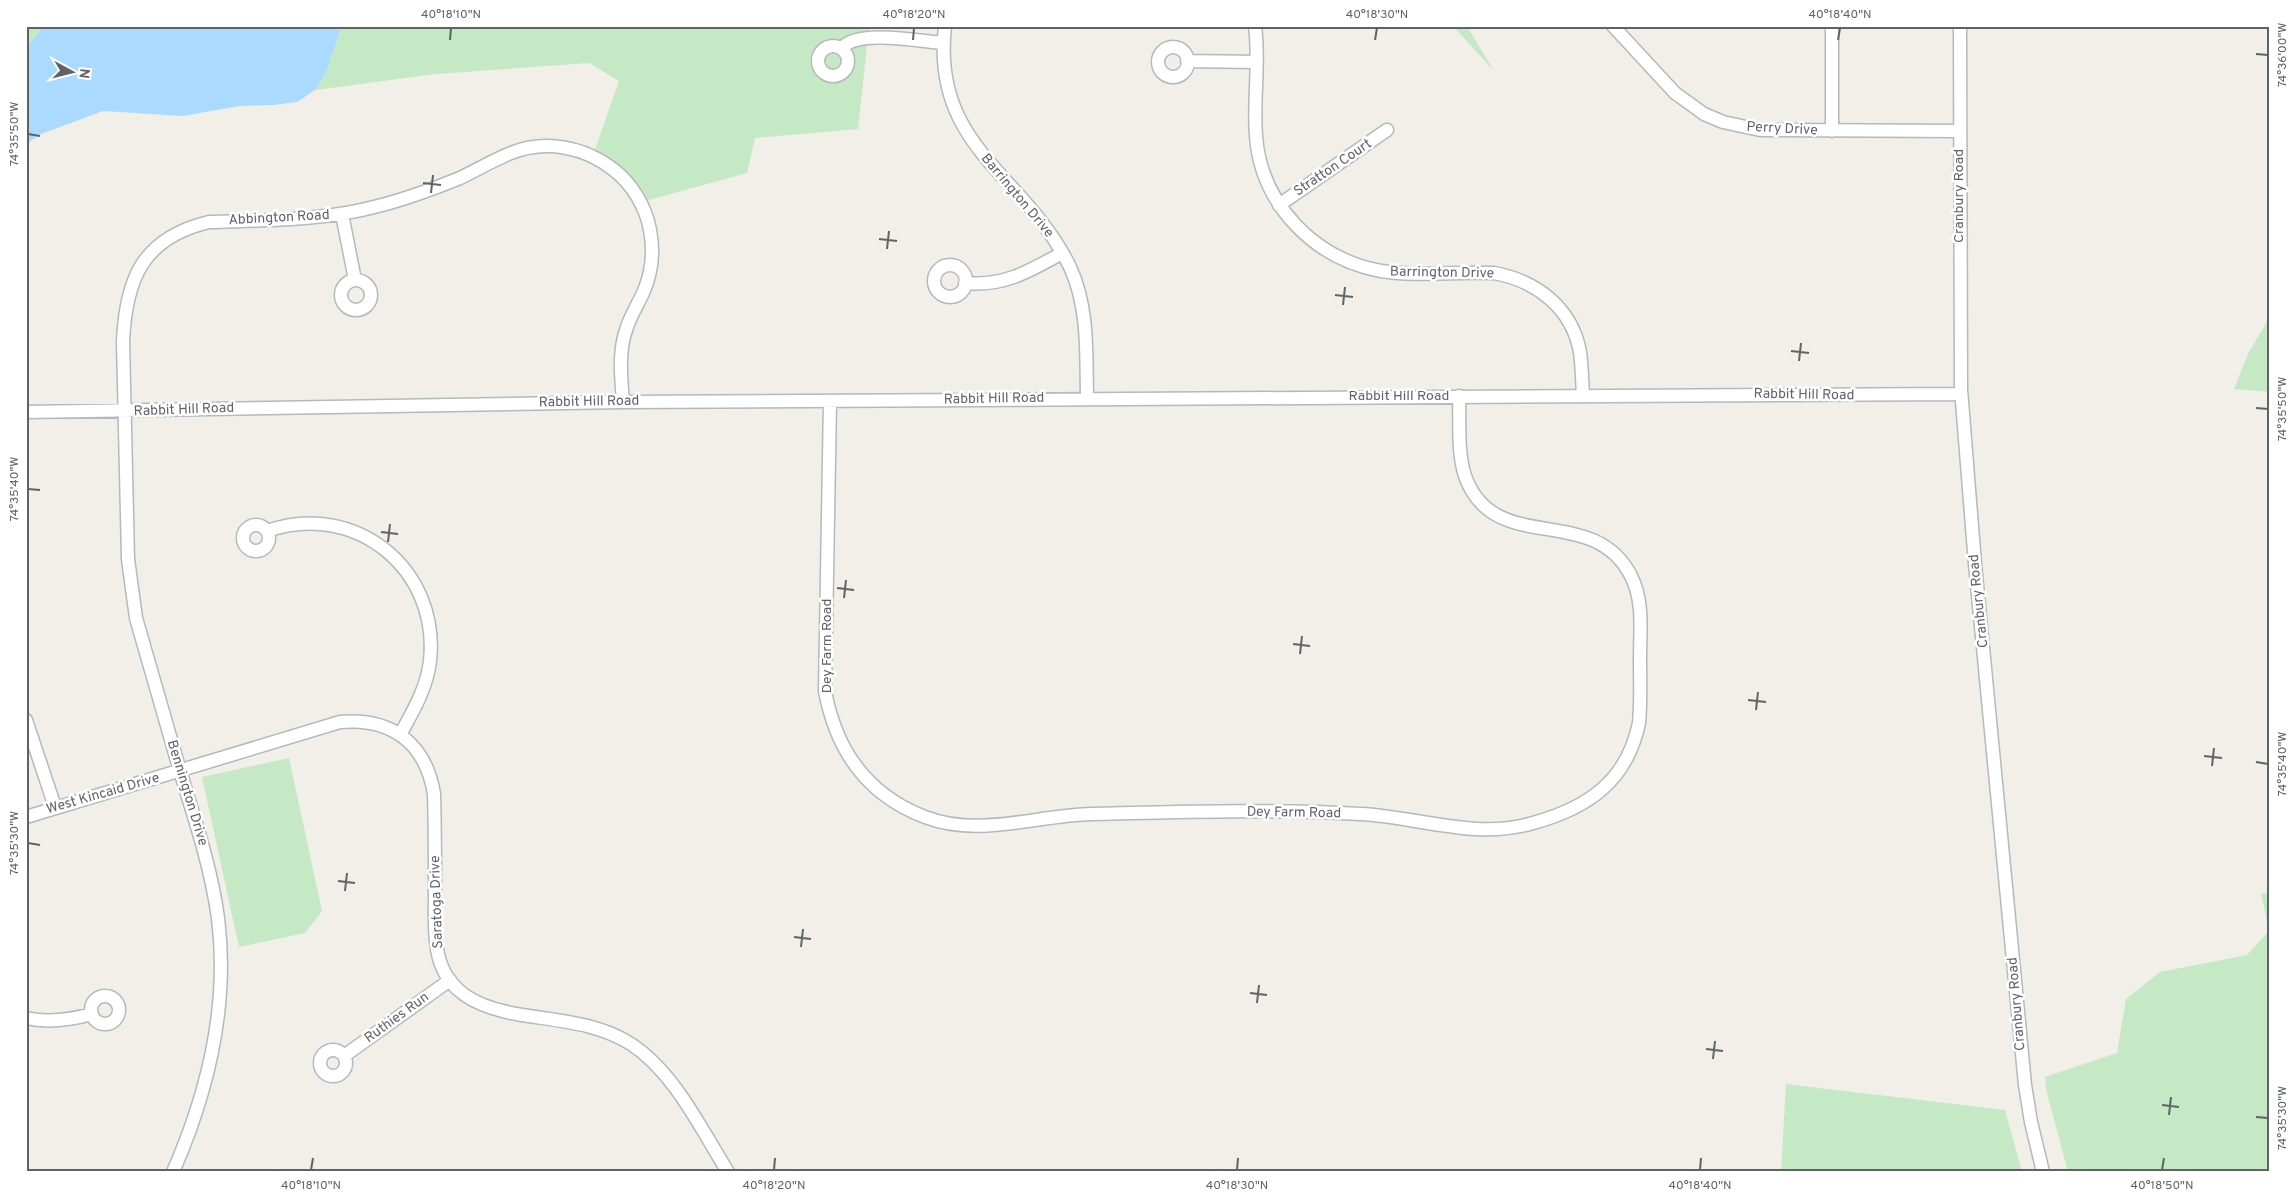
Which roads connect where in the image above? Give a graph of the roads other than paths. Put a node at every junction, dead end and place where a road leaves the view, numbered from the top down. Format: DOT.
graph roads {
  1 [pos="945,26"];
  2 [pos="1254,26"];
  3 [pos="1613,26"];
  4 [pos="1832,26"];
  5 [pos="1960,26"];
  6 [pos="943,43"];
  7 [pos="842,48"];
  8 [pos="1187,61"];
  9 [pos="1257,62"];
  10 [pos="1388,130"];
  11 [pos="1832,131"];
  12 [pos="1960,131"];
  13 [pos="1278,205"];
  14 [pos="342,214"];
  15 [pos="1062,253"];
  16 [pos="355,280"];
  17 [pos="965,284"];
  18 [pos="1961,394"];
  19 [pos="1583,395"];
  20 [pos="1459,396"];
  21 [pos="1087,398"];
  22 [pos="830,401"];
  23 [pos="623,402"];
  24 [pos="26,412"];
  25 [pos="125,412"];
  26 [pos="267,531"];
  27 [pos="26,720"];
  28 [pos="400,734"];
  29 [pos="180,771"];
  30 [pos="55,808"];
  31 [pos="26,817"];
  32 [pos="450,980"];
  33 [pos="92,1014"];
  34 [pos="26,1018"];
  35 [pos="344,1056"];
  36 [pos="173,1172"];
  37 [pos="728,1172"];
  38 [pos="2043,1172"];
  1 -- 6 [label="street, Barrington Drive"];
  2 -- 9 [label="street, Barrington Drive"];
  3 -- 11 [label="street, Perry Drive"];
  4 -- 11 [label="street"];
  5 -- 12 [label="street, Cranbury Road"];
  6 -- 7 [label="street"];
  6 -- 15 [label="street, Barrington Drive"];
  8 -- 9 [label="street"];
  9 -- 13 [label="street, Barrington Drive"];
  10 -- 13 [label="street, Stratton Court"];
  11 -- 12 [label="street, Perry Drive"];
  12 -- 18 [label="street, Cranbury Road"];
  13 -- 19 [label="street, Barrington Drive"];
  14 -- 16 [label="street"];
  14 -- 23 [label="street, Abbington Road"];
  14 -- 25 [label="street, Abbington Road"];
  15 -- 17 [label="street"];
  15 -- 21 [label="street, Barrington Drive"];
  18 -- 19 [label="street, Rabbit Hill Road"];
  18 -- 38 [label="street, Cranbury Road"];
  19 -- 20 [label="street, Rabbit Hill Road"];
  20 -- 21 [label="street, Rabbit Hill Road"];
  20 -- 22 [label="street, Dey Farm Road"];
  21 -- 22 [label="street, Rabbit Hill Road"];
  22 -- 23 [label="street, Rabbit Hill Road"];
  23 -- 25 [label="street, Rabbit Hill Road"];
  24 -- 25 [label="street, Rabbit Hill Road"];
  25 -- 29 [label="street, Bennington Drive"];
  26 -- 28 [label="street"];
  27 -- 30 [label="street"];
  28 -- 29 [label="street, Saratoga Drive"];
  28 -- 32 [label="street, Saratoga Drive"];
  29 -- 30 [label="street, West Kincaid Drive"];
  29 -- 36 [label="street, Bennington Drive"];
  30 -- 31 [label="street, West Kincaid Drive"];
  32 -- 35 [label="street, Ruthies Run"];
  32 -- 37 [label="street, Saratoga Drive"];
  33 -- 34 [label="street"];
}
